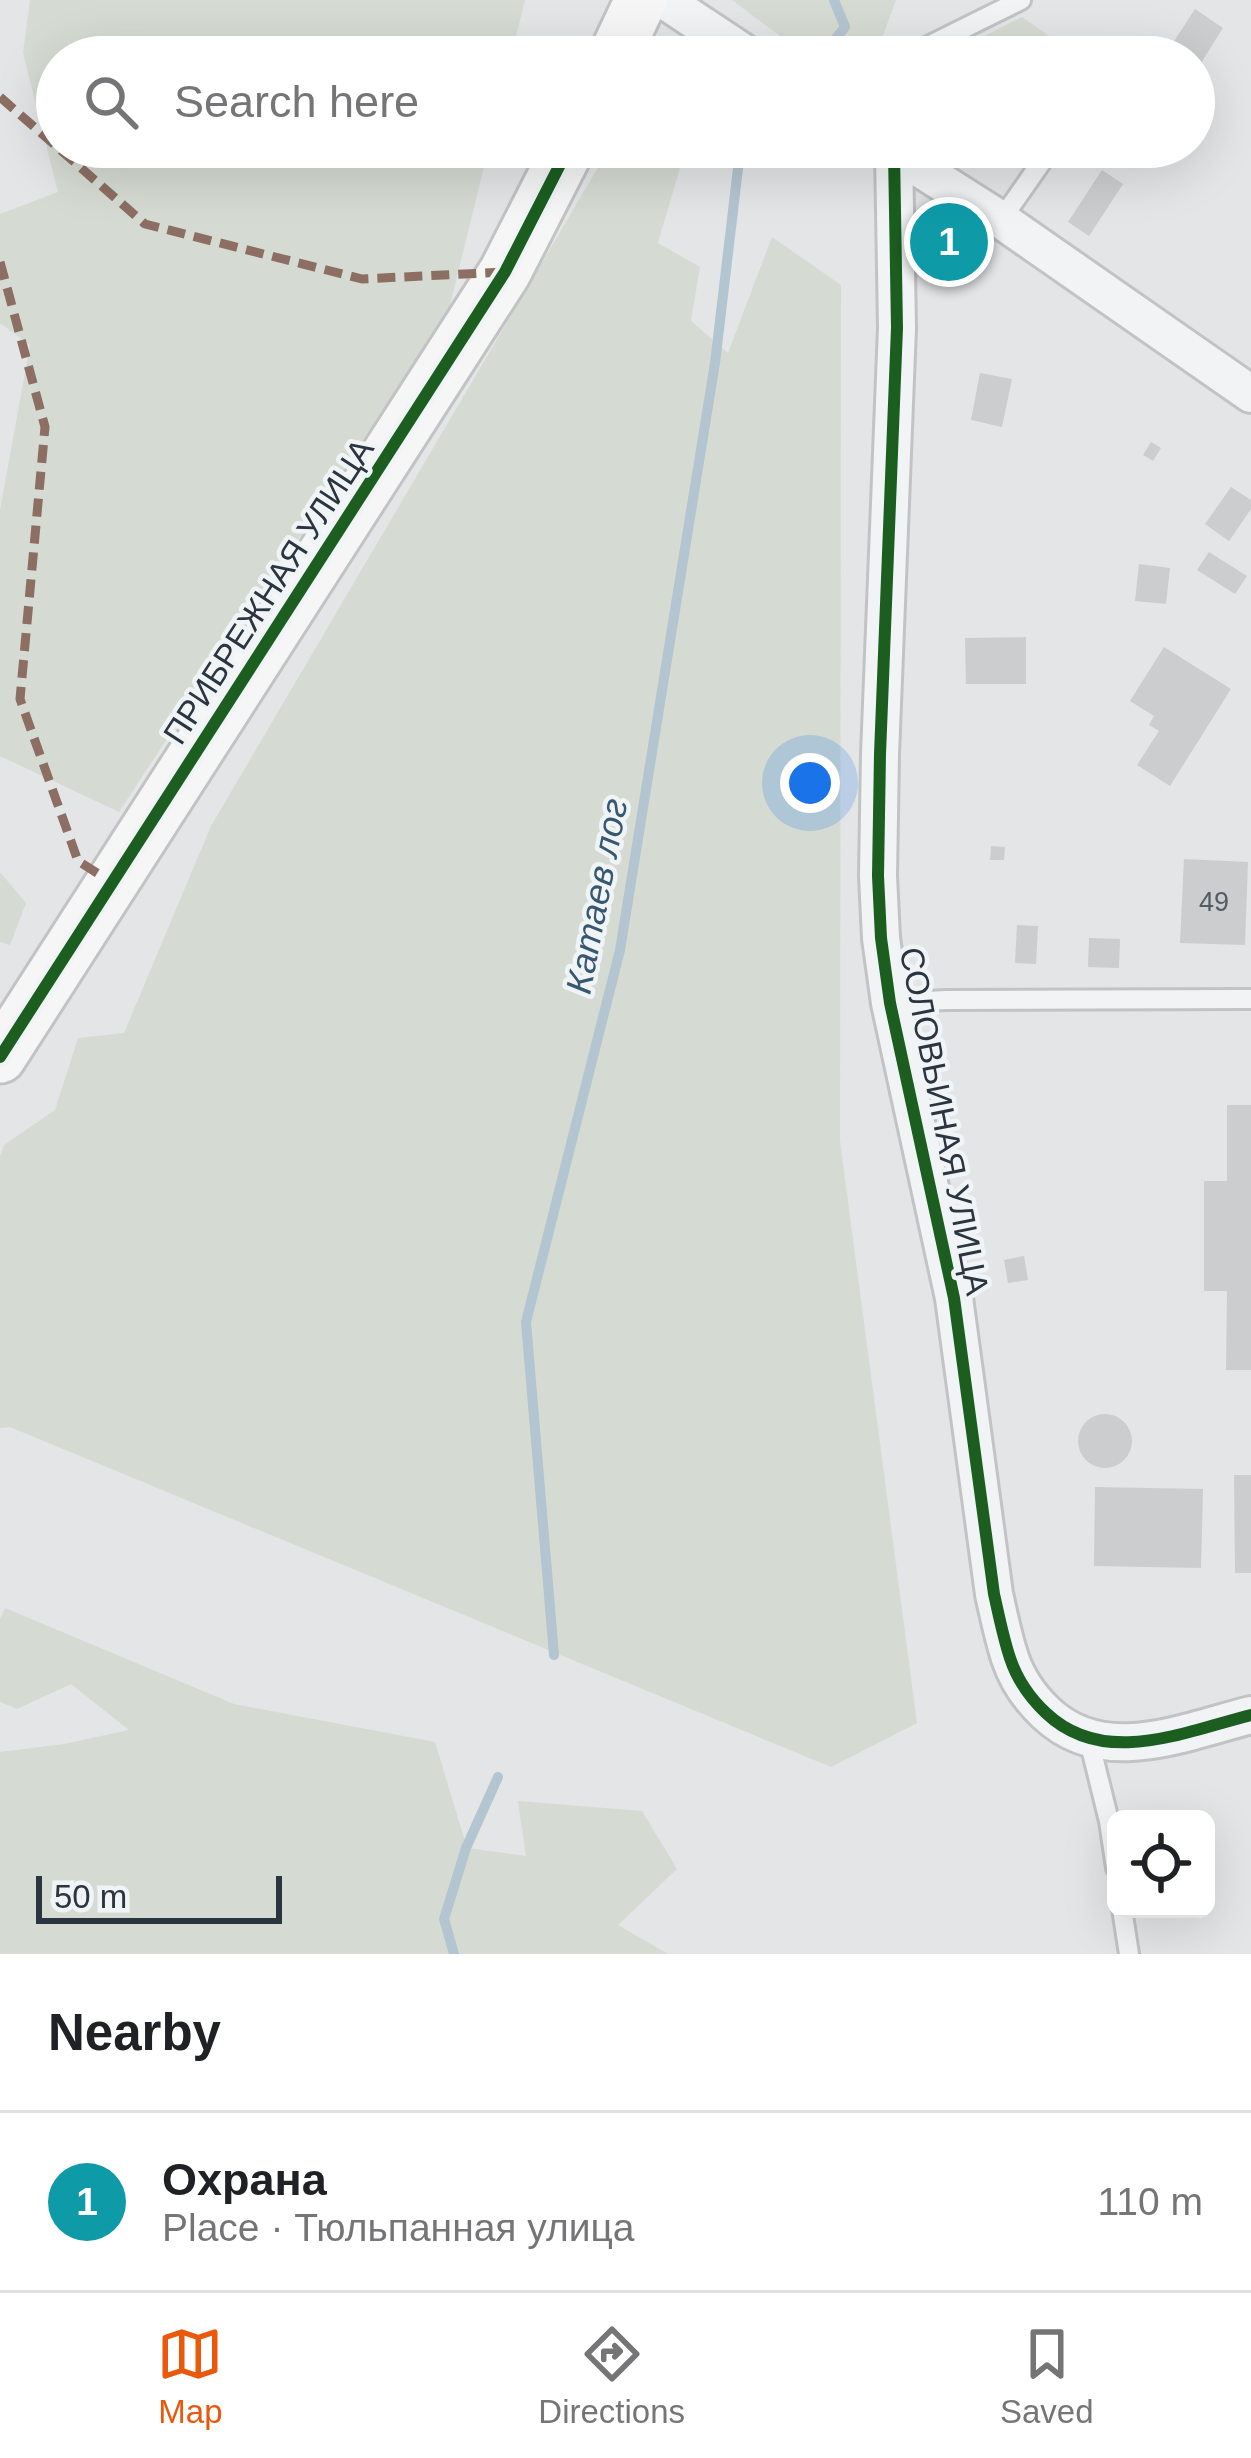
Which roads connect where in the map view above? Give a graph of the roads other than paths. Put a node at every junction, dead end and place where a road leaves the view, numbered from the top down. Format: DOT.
graph roads {
  1 [pos="641,0"];
  2 [pos="664,0"];
  3 [pos="1021,0"];
  4 [pos="624,36"];
  5 [pos="718,36"];
  6 [pos="948,36"];
  7 [pos="558,168"];
  8 [pos="891,168"];
  9 [pos="919,168"];
  10 [pos="1037,168"];
  11 [pos="1001,220"];
  12 [pos="1251,394"];
  13 [pos="1251,999"];
  14 [pos="890,1003"];
  15 [pos="0,1057"];
  16 [pos="1251,1714"];
  17 [pos="1089,1740"];
  18 [pos="1107,1813"];
  19 [pos="1124,1918"];
  20 [pos="1130,1954"];
  1 -- 4 [label="street"];
  2 -- 5 [label="street"];
  3 -- 6 [label="lane"];
  7 -- 15 [label="street, ПРИБРЕЖНАЯ УЛИЦА"];
  8 -- 14 [label="street, СОЛОВЬИНАЯ УЛИЦА"];
  9 -- 11 [label="street"];
  10 -- 11 [label="lane"];
  11 -- 12 [label="street"];
  13 -- 14 [label="lane"];
  14 -- 17 [label="street, СОЛОВЬИНАЯ УЛИЦА"];
  16 -- 17 [label="street"];
  17 -- 18 [label="lane"];
  19 -- 20 [label="lane"];
}
